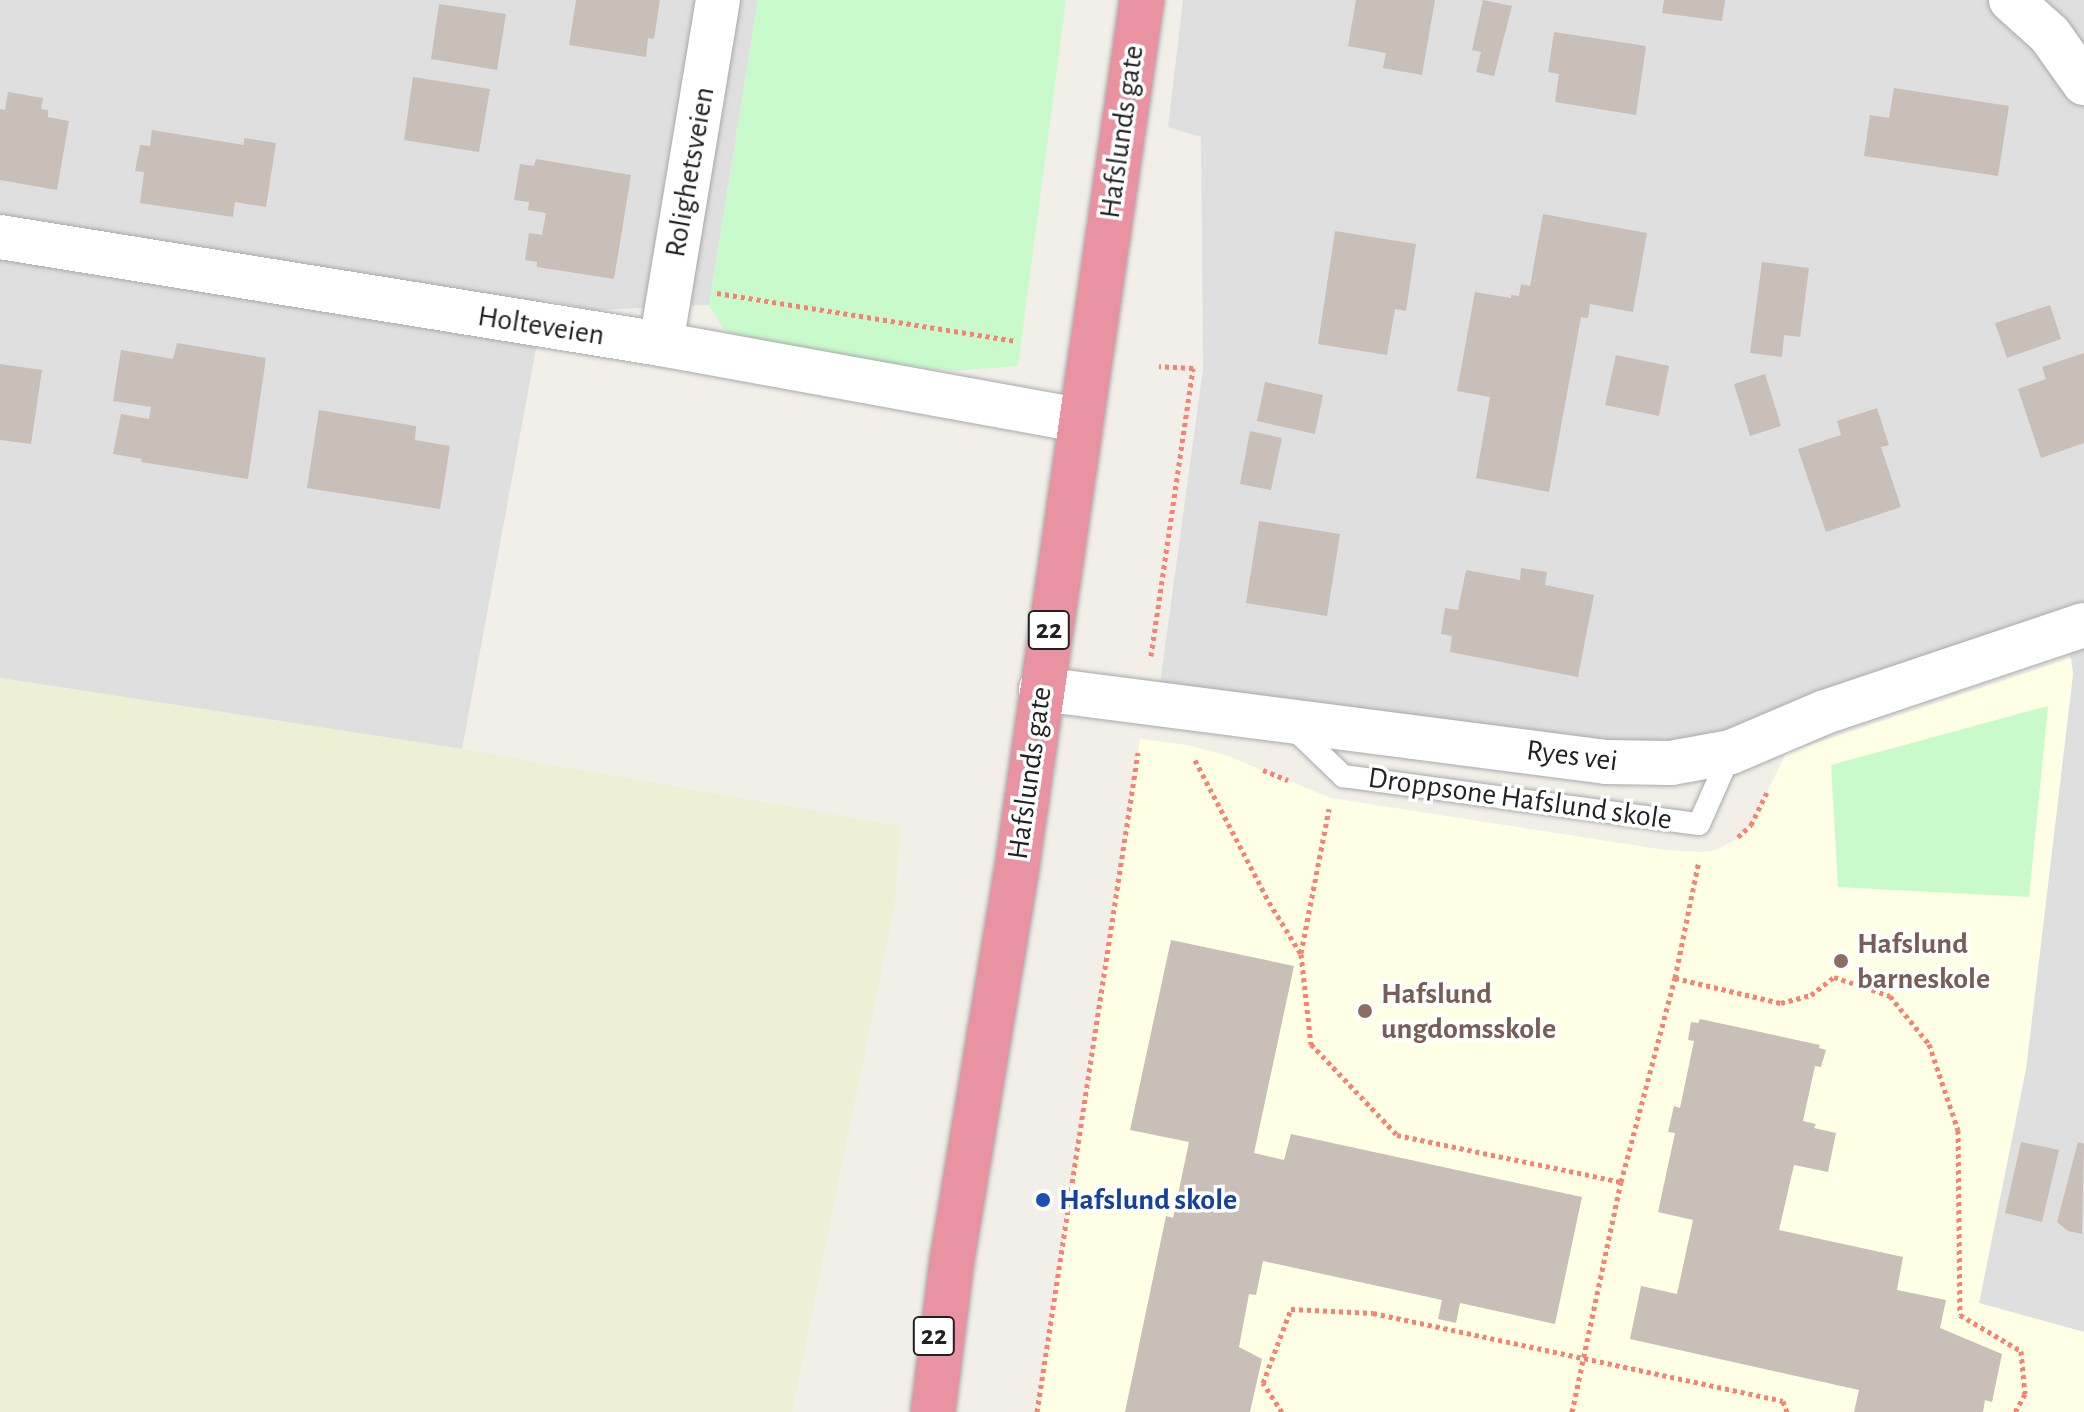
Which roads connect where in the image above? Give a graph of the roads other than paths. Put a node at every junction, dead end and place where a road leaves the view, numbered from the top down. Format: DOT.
graph roads {
  1 [pos="718,0"];
  2 [pos="1142,0"];
  3 [pos="2011,0"];
  4 [pos="2084,83"];
  5 [pos="0,237"];
  6 [pos="661,344"];
  7 [pos="1081,420"];
  8 [pos="2084,625"];
  9 [pos="1041,689"];
  10 [pos="1284,719"];
  11 [pos="1731,752"];
  12 [pos="952,1260"];
  13 [pos="917,1412"];
  14 [pos="933,1412"];
  1 -- 6 [label="street, Rolighetsveien"];
  2 -- 7 [label="highway, Hafslunds gate / 22"];
  3 -- 4 [label="street"];
  5 -- 6 [label="street, Holteveien"];
  6 -- 7 [label="street, Holteveien"];
  7 -- 9 [label="highway, Hafslunds gate / 22"];
  8 -- 11 [label="street, Ryes vei"];
  9 -- 10 [label="street, Ryes vei"];
  9 -- 12 [label="highway, Hafslunds gate / 22"];
  10 -- 11 [label="street, Ryes vei"];
  10 -- 11 [label="lane, Droppsone Hafslund skole"];
  12 -- 13 [label="highway, Hafslunds gate / 22"];
  12 -- 14 [label="highway, Hafslunds gate / 22"];
}
